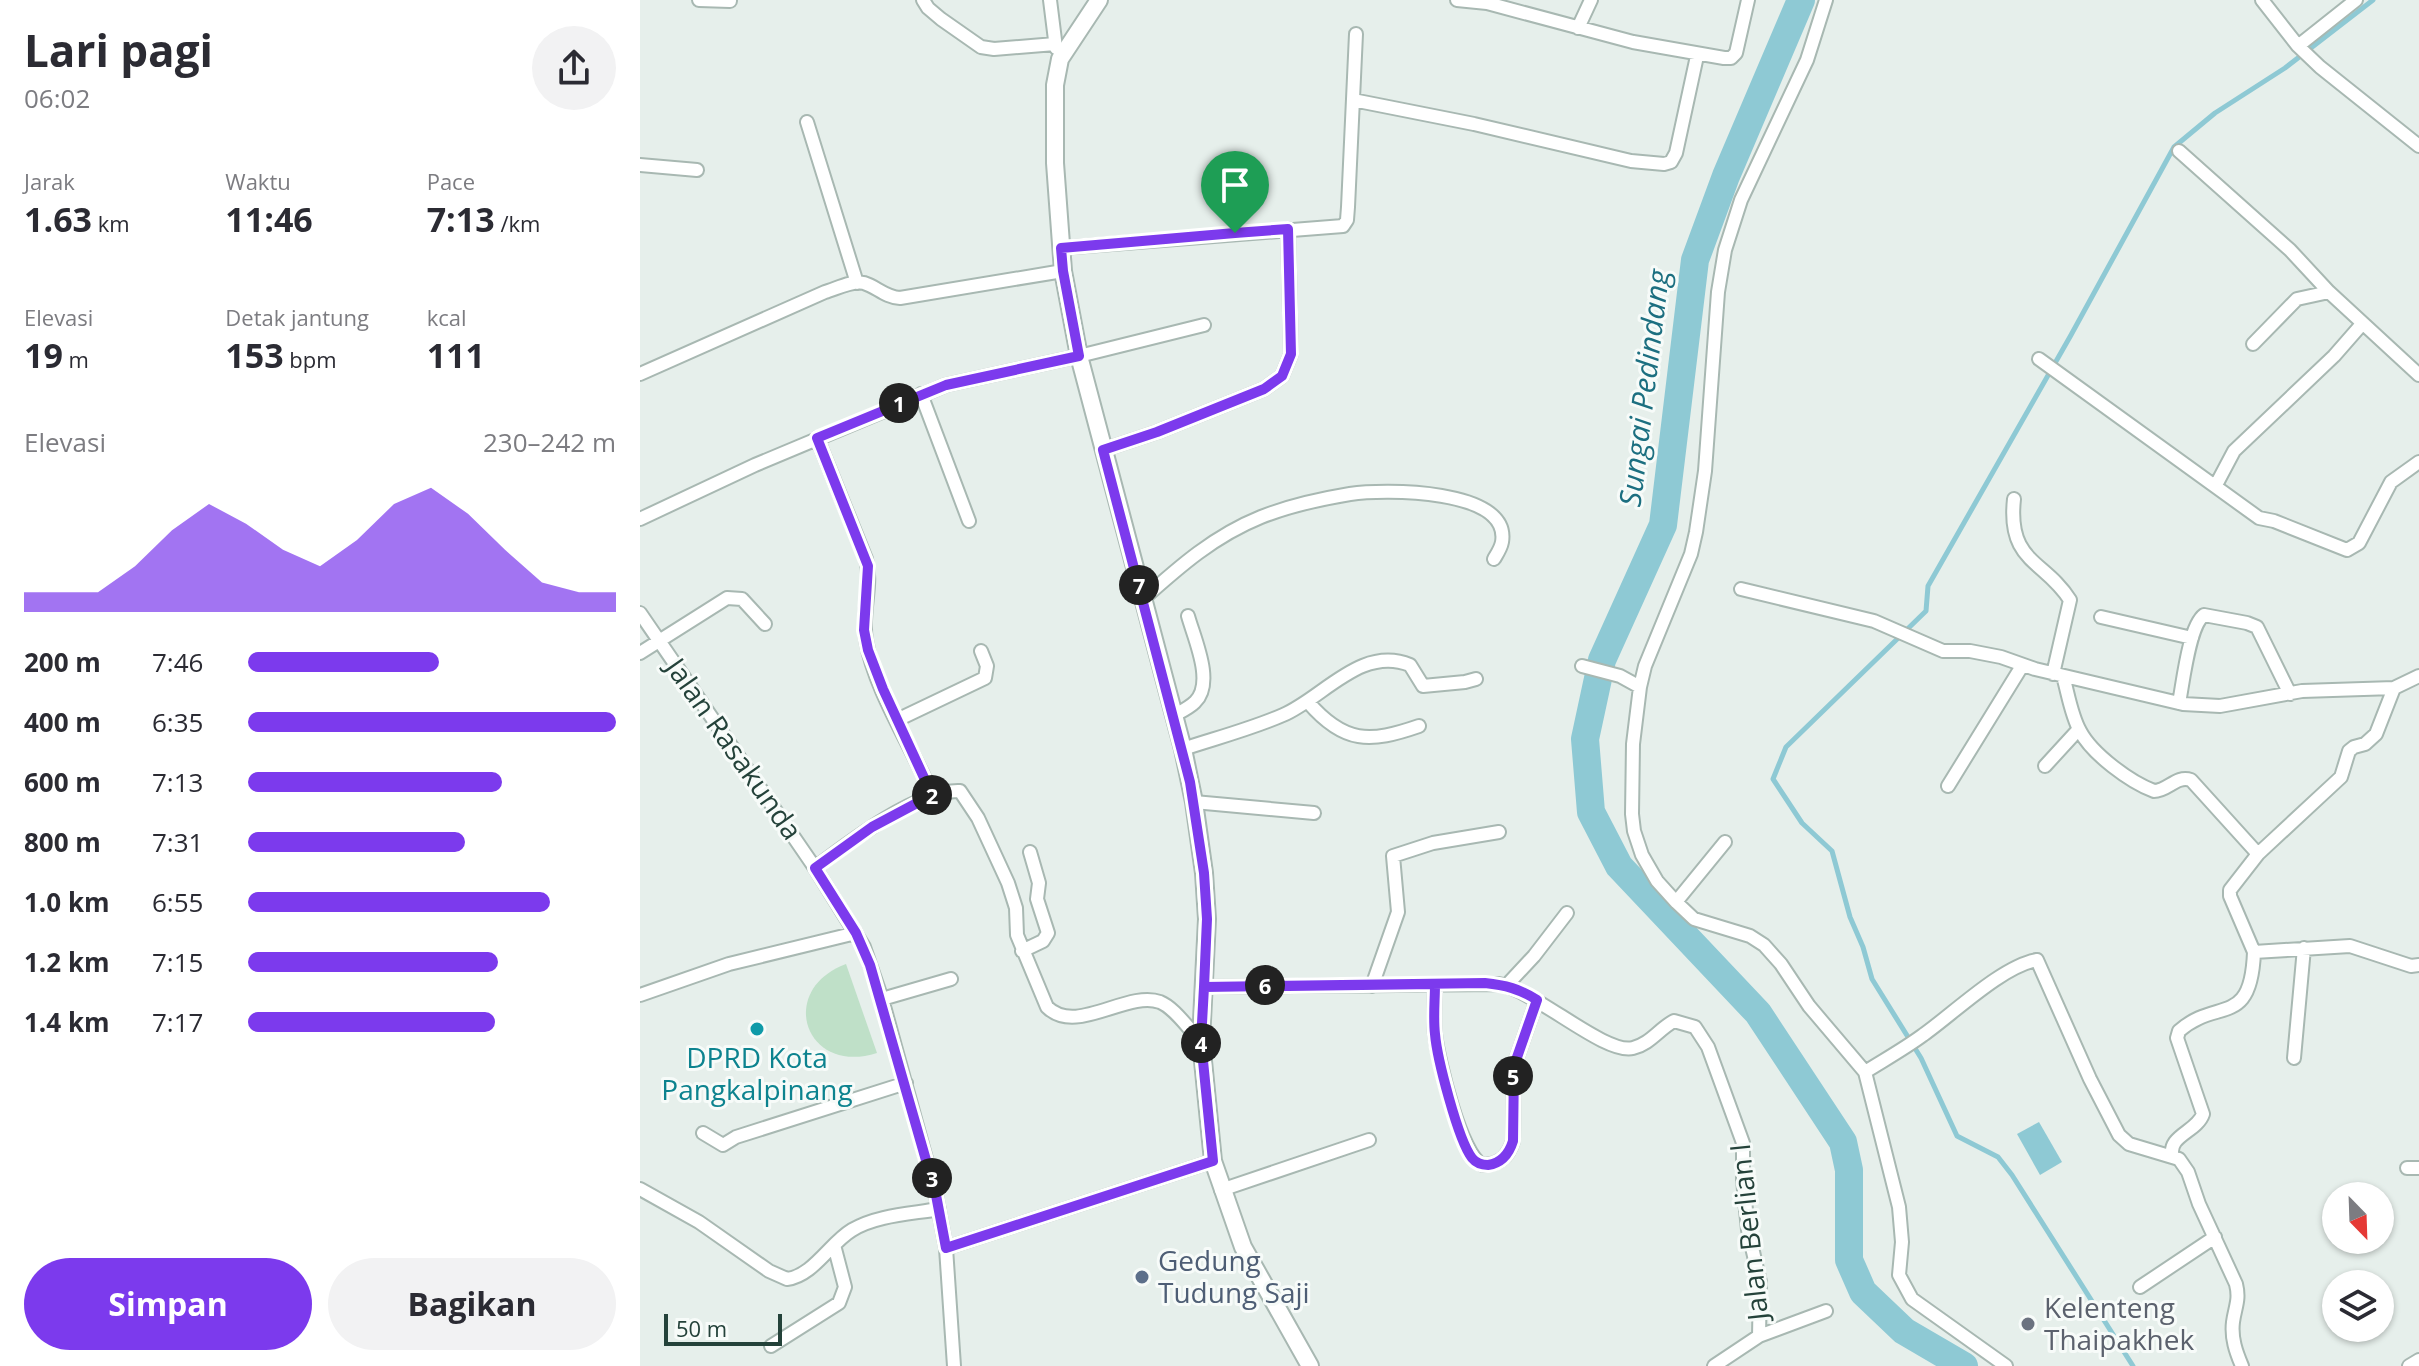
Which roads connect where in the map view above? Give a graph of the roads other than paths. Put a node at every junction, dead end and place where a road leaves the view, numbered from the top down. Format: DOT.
graph roads {
  1 [pos="699,0"];
  2 [pos="923,0"];
  3 [pos="1050,0"];
  4 [pos="1099,0"];
  5 [pos="1457,0"];
  6 [pos="1591,0"];
  7 [pos="1748,0"];
  8 [pos="1826,0"];
  9 [pos="2262,0"];
  10 [pos="2356,0"];
  11 [pos="730,1"];
  12 [pos="1485,2"];
  13 [pos="1578,28"];
  14 [pos="1356,34"];
  15 [pos="2298,46"];
  16 [pos="1057,51"];
  17 [pos="1697,56"];
  18 [pos="1353,100"];
  19 [pos="807,122"];
  20 [pos="2419,146"];
  21 [pos="2179,151"];
  22 [pos="640,165"];
  23 [pos="697,170"];
  24 [pos="1288,229"];
  25 [pos="1061,248"];
  26 [pos="1063,271"];
  27 [pos="857,283"];
  28 [pos="2329,292"];
  29 [pos="2362,324"];
  30 [pos="1204,325"];
  31 [pos="2253,344"];
  32 [pos="1079,356"];
  33 [pos="2039,359"];
  34 [pos="640,374"];
  35 [pos="2419,375"];
  36 [pos="921,394"];
  37 [pos="817,438"];
  38 [pos="1103,450"];
  39 [pos="2419,462"];
  40 [pos="2216,485"];
  41 [pos="2014,499"];
  42 [pos="640,519"];
  43 [pos="969,521"];
  44 [pos="1494,559"];
  45 [pos="1741,589"];
  46 [pos="1142,600"];
  47 [pos="640,613"];
  48 [pos="1188,616"];
  49 [pos="2101,617"];
  50 [pos="765,624"];
  51 [pos="2192,638"];
  52 [pos="659,642"];
  53 [pos="981,651"];
  54 [pos="640,653"];
  55 [pos="1582,666"];
  56 [pos="2022,666"];
  57 [pos="2058,675"];
  58 [pos="2419,676"];
  59 [pos="1476,679"];
  60 [pos="1640,687"];
  61 [pos="2394,688"];
  62 [pos="2290,694"];
  63 [pos="1308,702"];
  64 [pos="2179,703"];
  65 [pos="1173,716"];
  66 [pos="897,720"];
  67 [pos="1419,726"];
  68 [pos="2078,730"];
  69 [pos="1183,749"];
  70 [pos="2045,766"];
  71 [pos="1948,786"];
  72 [pos="932,795"];
  73 [pos="1194,802"];
  74 [pos="1314,813"];
  75 [pos="1499,832"];
  76 [pos="1725,842"];
  77 [pos="1030,852"];
  78 [pos="2258,854"];
  79 [pos="815,868"];
  80 [pos="1676,902"];
  81 [pos="1567,913"];
  82 [pos="856,933"];
  83 [pos="2304,948"];
  84 [pos="1022,951"];
  85 [pos="2254,952"];
  86 [pos="2419,965"];
  87 [pos="951,979"];
  88 [pos="1435,984"];
  89 [pos="1372,986"];
  90 [pos="1506,986"];
  91 [pos="1204,987"];
  92 [pos="640,995"];
  93 [pos="882,999"];
  94 [pos="1537,1000"];
  95 [pos="1201,1041"];
  96 [pos="2294,1058"];
  97 [pos="1865,1072"];
  98 [pos="906,1083"];
  99 [pos="703,1133"];
  100 [pos="1369,1140"];
  101 [pos="2173,1157"];
  102 [pos="1213,1161"];
  103 [pos="640,1189"];
  104 [pos="1221,1190"];
  105 [pos="939,1209"];
  106 [pos="2215,1237"];
  107 [pos="834,1245"];
  108 [pos="946,1248"];
  109 [pos="2140,1287"];
  110 [pos="1826,1311"];
  111 [pos="1759,1336"];
  112 [pos="771,1346"];
  113 [pos="2419,1360"];
  114 [pos="954,1366"];
  115 [pos="1310,1366"];
  116 [pos="1714,1366"];
  117 [pos="2006,1366"];
  118 [pos="2242,1366"];
  119 [pos="2409,1366"];
  1 -- 11 [label="street"];
  2 -- 16 [label="street"];
  3 -- 16 [label="street"];
  4 -- 16 [label="street"];
  5 -- 12 [label="street"];
  6 -- 13 [label="street"];
  7 -- 17 [label="street"];
  8 -- 60 [label="street"];
  9 -- 15 [label="street"];
  10 -- 15 [label="street"];
  12 -- 13 [label="street"];
  13 -- 17 [label="street"];
  14 -- 18 [label="street"];
  15 -- 20 [label="street"];
  16 -- 25 [label="street"];
  17 -- 18 [label="street"];
  18 -- 24 [label="street"];
  19 -- 27 [label="street"];
  21 -- 28 [label="street"];
  22 -- 23 [label="street"];
  24 -- 25 [label="street"];
  24 -- 38 [label="street"];
  25 -- 26 [label="street"];
  26 -- 27 [label="street"];
  26 -- 32 [label="street"];
  27 -- 34 [label="street"];
  28 -- 29 [label="street"];
  28 -- 31 [label="street"];
  29 -- 35 [label="street"];
  29 -- 40 [label="street"];
  30 -- 32 [label="street"];
  32 -- 36 [label="street"];
  32 -- 38 [label="street"];
  33 -- 40 [label="street"];
  36 -- 37 [label="street"];
  36 -- 43 [label="street"];
  37 -- 42 [label="street"];
  37 -- 66 [label="street"];
  38 -- 46 [label="street"];
  39 -- 40 [label="street"];
  41 -- 57 [label="street"];
  44 -- 46 [label="street"];
  45 -- 56 [label="street"];
  46 -- 65 [label="street"];
  47 -- 52 [label="street, Jalan Rasakunda"];
  48 -- 65 [label="street"];
  49 -- 51 [label="street"];
  50 -- 52 [label="street"];
  51 -- 62 [label="street"];
  51 -- 64 [label="street"];
  52 -- 54 [label="street"];
  52 -- 79 [label="street, Jalan Rasakunda"];
  53 -- 66 [label="street"];
  55 -- 60 [label="street"];
  56 -- 57 [label="street"];
  56 -- 71 [label="street"];
  57 -- 64 [label="street"];
  57 -- 68 [label="street"];
  58 -- 61 [label="street"];
  59 -- 63 [label="street"];
  60 -- 80 [label="street"];
  61 -- 62 [label="street"];
  61 -- 78 [label="street"];
  62 -- 64 [label="street"];
  63 -- 67 [label="street"];
  63 -- 69 [label="street"];
  65 -- 69 [label="street"];
  66 -- 72 [label="street"];
  68 -- 70 [label="street"];
  68 -- 78 [label="street"];
  69 -- 73 [label="street"];
  72 -- 79 [label="street"];
  72 -- 84 [label="street"];
  73 -- 74 [label="street"];
  73 -- 91 [label="street"];
  75 -- 89 [label="street"];
  76 -- 80 [label="street"];
  77 -- 84 [label="street"];
  78 -- 85 [label="street"];
  79 -- 82 [label="street, Jalan Rasakunda"];
  80 -- 97 [label="street"];
  81 -- 90 [label="street"];
  82 -- 92 [label="street"];
  82 -- 93 [label="street, Jalan Rasakunda"];
  83 -- 85 [label="street"];
  83 -- 86 [label="street"];
  83 -- 96 [label="street"];
  84 -- 95 [label="street"];
  85 -- 101 [label="street"];
  87 -- 93 [label="street"];
  88 -- 89 [label="street, Jalan Berlian I"];
  88 -- 90 [label="street, Jalan Berlian I"];
  88 -- 94 [label="street"];
  89 -- 91 [label="street, Jalan Berlian I"];
  90 -- 94 [label="street, Jalan Berlian I"];
  91 -- 95 [label="street"];
  93 -- 98 [label="street, Jalan Rasakunda"];
  94 -- 111 [label="street, Jalan Berlian I"];
  95 -- 102 [label="street"];
  97 -- 101 [label="street"];
  97 -- 117 [label="street"];
  98 -- 99 [label="street"];
  98 -- 105 [label="street, Jalan Rasakunda"];
  100 -- 104 [label="street"];
  101 -- 106 [label="street"];
  102 -- 104 [label="street"];
  102 -- 108 [label="street"];
  103 -- 107 [label="street"];
  104 -- 115 [label="street"];
  105 -- 107 [label="street"];
  105 -- 108 [label="street, Jalan Rasakunda"];
  106 -- 109 [label="street"];
  106 -- 118 [label="street"];
  107 -- 112 [label="street"];
  108 -- 114 [label="street, Jalan Rasakunda"];
  110 -- 111 [label="street"];
  111 -- 116 [label="street, Jalan Berlian I"];
  113 -- 119 [label="street"];
}
